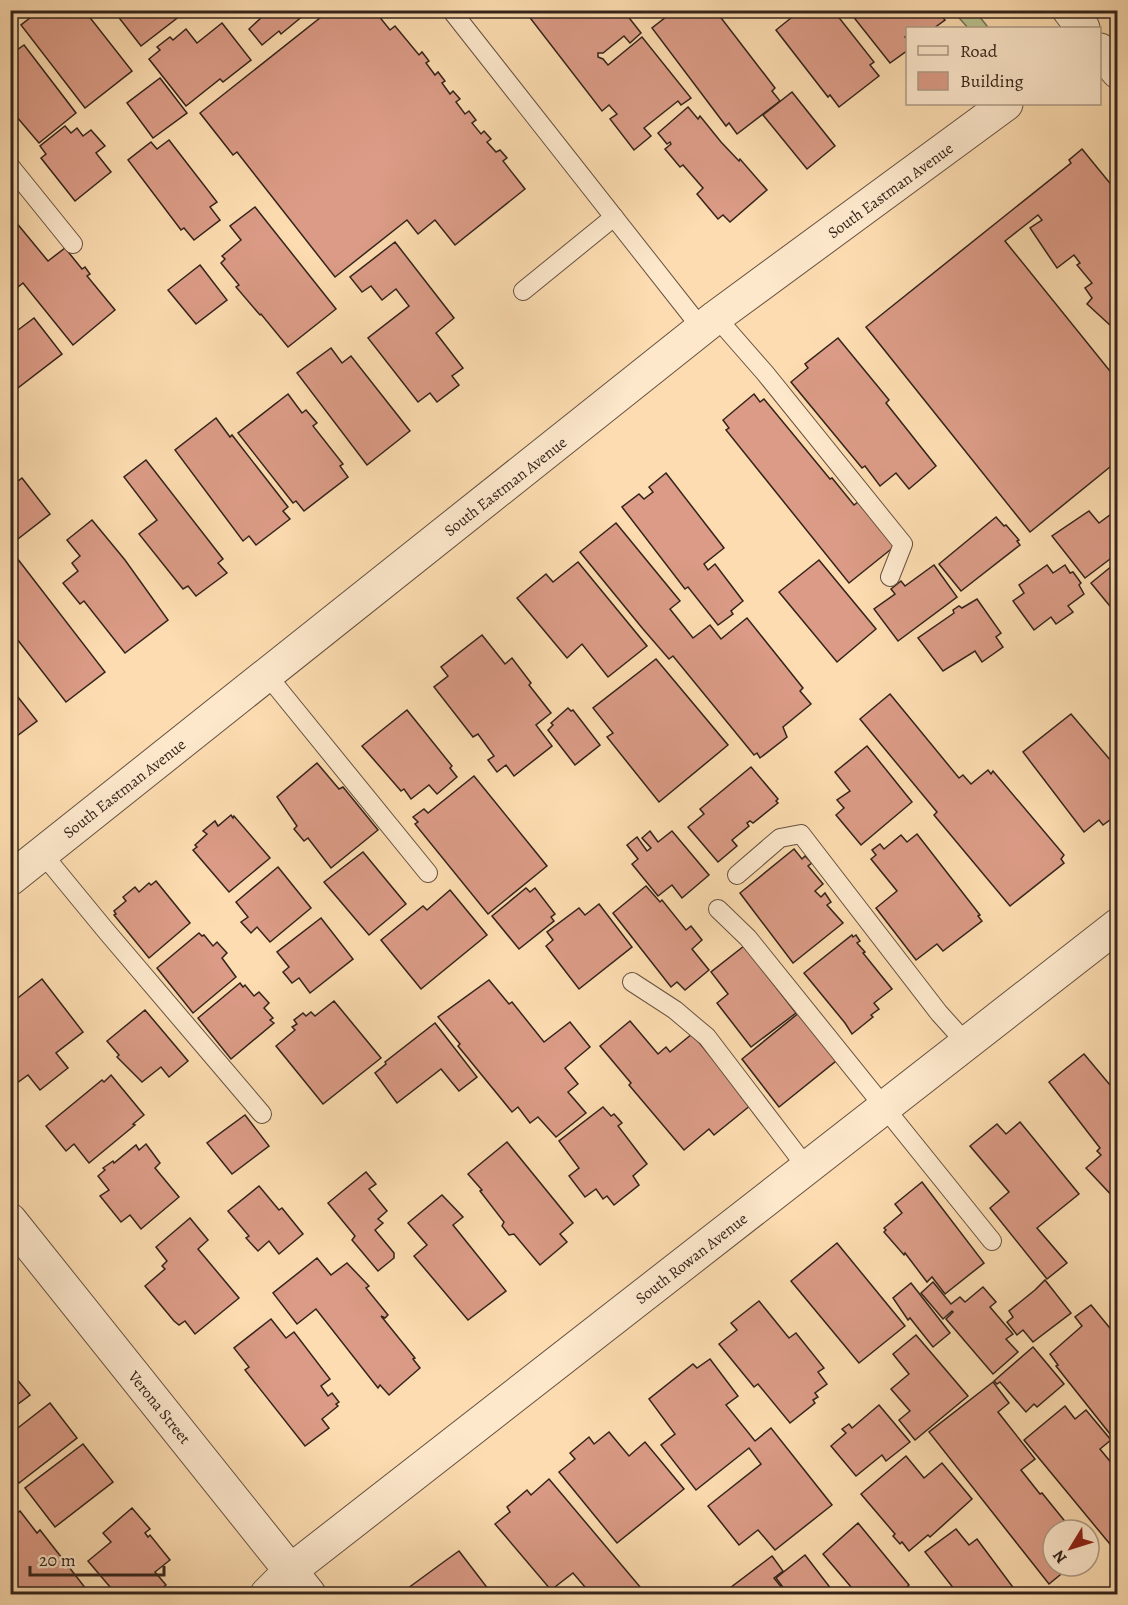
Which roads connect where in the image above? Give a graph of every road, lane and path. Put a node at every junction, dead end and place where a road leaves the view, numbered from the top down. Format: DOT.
graph roads {
  1 [pos="451,10"];
  2 [pos="1069,10"];
  3 [pos="1082,27"];
  4 [pos="1101,51"];
  5 [pos="1118,72"];
  6 [pos="1005,105"];
  7 [pos="10,165"];
  8 [pos="614,218"];
  9 [pos="73,244"];
  10 [pos="523,291"];
  11 [pos="709,323"];
  12 [pos="890,577"];
  13 [pos="267,675"];
  14 [pos="42,853"];
  15 [pos="428,873"];
  16 [pos="737,875"];
  17 [pos="10,879"];
  18 [pos="718,909"];
  19 [pos="1118,925"];
  20 [pos="632,982"];
  21 [pos="966,1043"];
  22 [pos="885,1107"];
  23 [pos="262,1114"];
  24 [pos="807,1168"];
  25 [pos="10,1220"];
  26 [pos="992,1240"];
  27 [pos="300,1583"];
  28 [pos="267,1594"];
  1 -- 8 [label="lane"];
  2 -- 3 [label="street"];
  4 -- 5 [label="street"];
  6 -- 11 [label="street, South Eastman Avenue"];
  7 -- 9 [label="lane"];
  8 -- 10 [label="lane"];
  8 -- 11 [label="lane"];
  11 -- 12 [label="lane"];
  11 -- 13 [label="street, South Eastman Avenue"];
  13 -- 14 [label="street, South Eastman Avenue"];
  13 -- 15 [label="lane"];
  14 -- 17 [label="street, South Eastman Avenue"];
  14 -- 23 [label="lane"];
  16 -- 21 [label="lane"];
  18 -- 22 [label="lane"];
  19 -- 21 [label="street, South Rowan Avenue"];
  20 -- 24 [label="lane"];
  21 -- 22 [label="street, South Rowan Avenue"];
  22 -- 24 [label="street, South Rowan Avenue"];
  22 -- 26 [label="lane"];
  24 -- 27 [label="street, South Rowan Avenue"];
  25 -- 27 [label="street, Verona Street"];
  27 -- 28 [label="street, South Rowan Avenue"];
}
